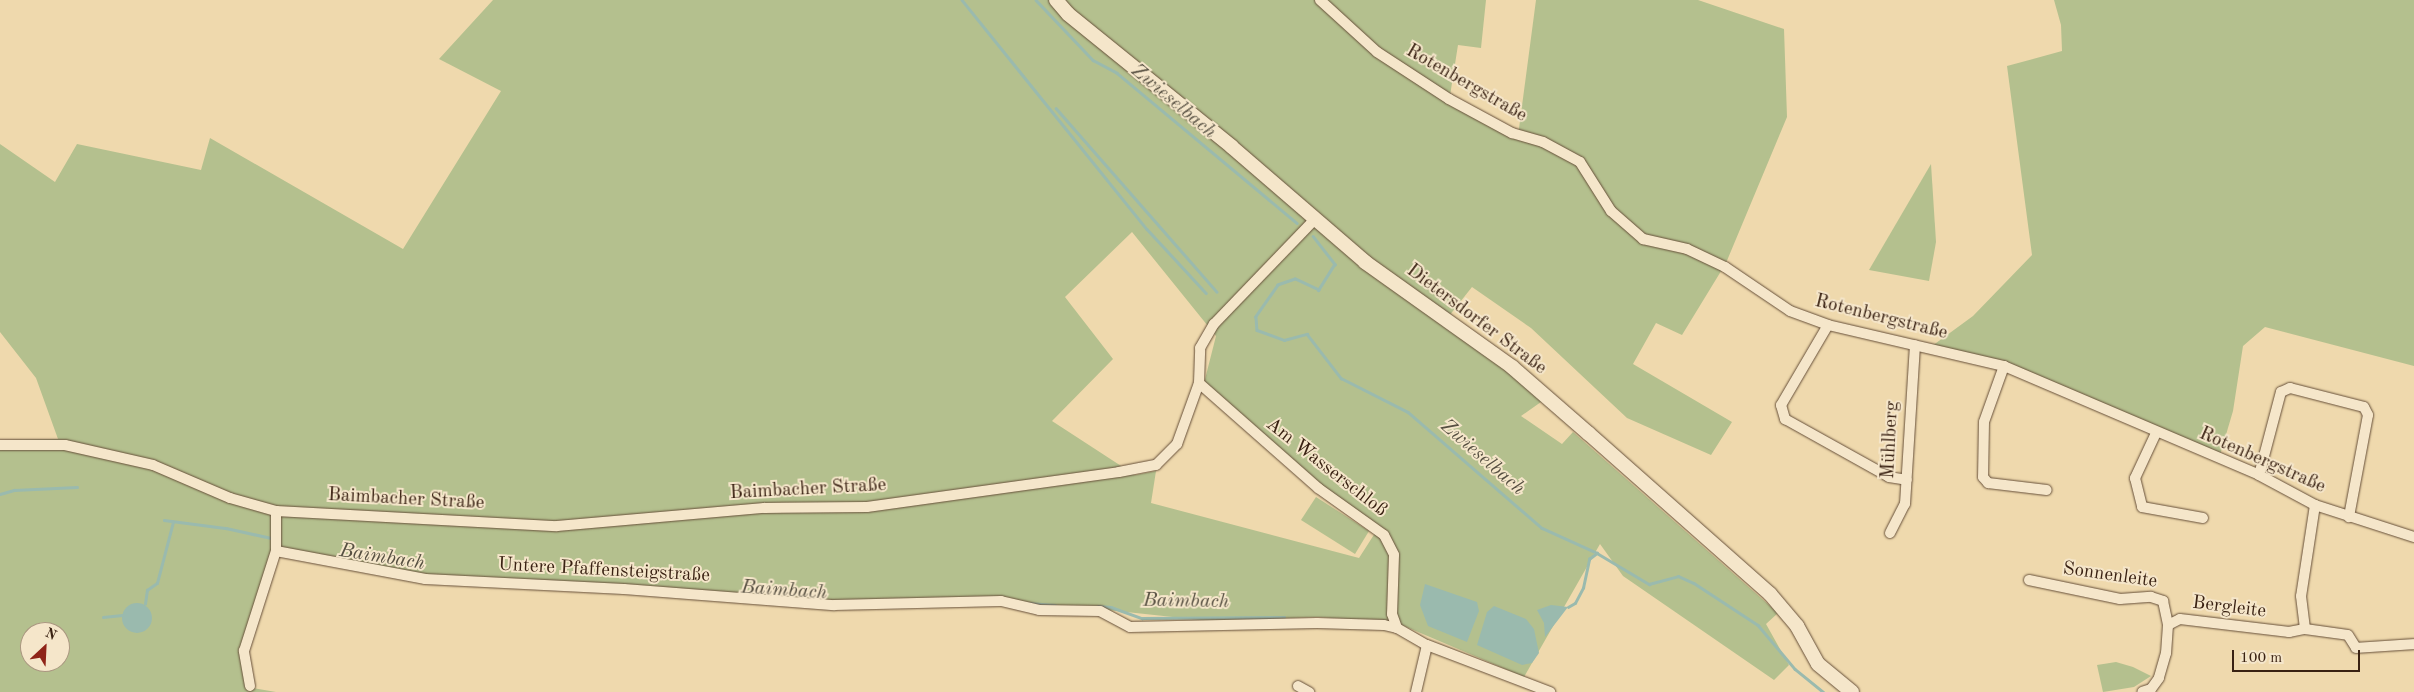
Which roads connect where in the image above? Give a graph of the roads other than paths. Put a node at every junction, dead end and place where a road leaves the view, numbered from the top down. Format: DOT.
graph roads {
  1 [pos="1056,0"];
  2 [pos="1320,0"];
  3 [pos="1314,219"];
  4 [pos="1828,325"];
  5 [pos="1915,345"];
  6 [pos="2004,366"];
  7 [pos="1199,382"];
  8 [pos="2156,433"];
  9 [pos="0,445"];
  10 [pos="2259,475"];
  11 [pos="1907,480"];
  12 [pos="2047,490"];
  13 [pos="2315,505"];
  14 [pos="276,511"];
  15 [pos="2349,517"];
  16 [pos="2203,518"];
  17 [pos="1890,533"];
  18 [pos="2414,537"];
  19 [pos="276,551"];
  20 [pos="2029,580"];
  21 [pos="2168,625"];
  22 [pos="1397,628"];
  23 [pos="2304,629"];
  24 [pos="2414,644"];
  25 [pos="1427,646"];
  26 [pos="250,686"];
  27 [pos="1298,686"];
  28 [pos="1528,689"];
  29 [pos="1310,692"];
  30 [pos="1416,692"];
  31 [pos="1550,692"];
  32 [pos="1852,692"];
  33 [pos="2142,692"];
  1 -- 3 [label="street, Dietersdorfer Straße"];
  2 -- 4 [label="street, Rotenbergstraße"];
  3 -- 7 [label="street, Baimbacher Straße"];
  3 -- 32 [label="street, Dietersdorfer Straße"];
  4 -- 5 [label="street, Rotenbergstraße"];
  4 -- 11 [label="street"];
  5 -- 6 [label="street, Rotenbergstraße"];
  5 -- 11 [label="street, Mühlberg"];
  6 -- 8 [label="street, Rotenbergstraße"];
  6 -- 12 [label="street"];
  7 -- 14 [label="street, Baimbacher Straße"];
  7 -- 22 [label="street, Am Wasserschloß"];
  8 -- 10 [label="street, Rotenbergstraße"];
  8 -- 16 [label="street"];
  9 -- 14 [label="street, Baimbacher Straße"];
  10 -- 13 [label="street, Rotenbergstraße"];
  10 -- 15 [label="street"];
  11 -- 17 [label="street, Mühlberg"];
  13 -- 15 [label="street, Rotenbergstraße"];
  13 -- 23 [label="street"];
  14 -- 19 [label="street"];
  15 -- 18 [label="street, Rotenbergstraße"];
  19 -- 22 [label="street, Untere Pfaffensteigstraße"];
  19 -- 26 [label="street"];
  20 -- 21 [label="street, Sonnenleite"];
  21 -- 23 [label="street, Bergleite"];
  21 -- 33 [label="street, Bergleite"];
  22 -- 25 [label="street"];
  23 -- 24 [label="street, Bergleite"];
  25 -- 28 [label="street"];
  25 -- 30 [label="street"];
  27 -- 29 [label="street"];
  28 -- 31 [label="street"];
}
